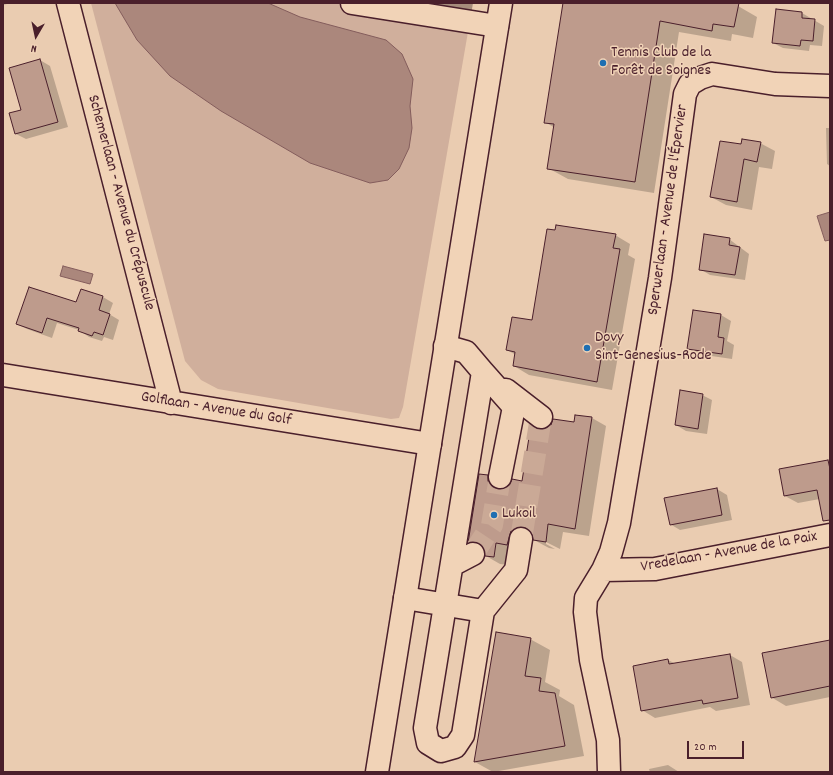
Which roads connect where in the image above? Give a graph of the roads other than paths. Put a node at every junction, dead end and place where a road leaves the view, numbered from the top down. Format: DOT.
graph roads {
  1 [pos="68,3"];
  2 [pos="352,3"];
  3 [pos="501,3"];
  4 [pos="497,26"];
  5 [pos="830,86"];
  6 [pos="446,346"];
  7 [pos="483,372"];
  8 [pos="3,375"];
  9 [pos="171,403"];
  10 [pos="541,417"];
  11 [pos="430,444"];
  12 [pos="500,477"];
  13 [pos="830,535"];
  14 [pos="521,538"];
  15 [pos="473,554"];
  16 [pos="452,565"];
  17 [pos="603,570"];
  18 [pos="405,598"];
  19 [pos="445,605"];
  20 [pos="483,611"];
  21 [pos="377,772"];
  22 [pos="609,772"];
  1 -- 9 [label="street, Schemerlaan - Avenue du Crépuscule"];
  2 -- 4 [label="street"];
  3 -- 4 [label="street"];
  4 -- 6 [label="street"];
  5 -- 17 [label="street, Sperwerlaan - Avenue de l'Épervier"];
  6 -- 7 [label="street"];
  6 -- 11 [label="street"];
  7 -- 10 [label="street"];
  7 -- 12 [label="street"];
  7 -- 16 [label="street"];
  8 -- 9 [label="street, Golflaan - Avenue du Golf"];
  9 -- 11 [label="street, Golflaan - Avenue du Golf"];
  11 -- 18 [label="street"];
  13 -- 17 [label="street, Vredelaan - Avenue de la Paix"];
  14 -- 20 [label="street"];
  15 -- 16 [label="street"];
  16 -- 19 [label="street"];
  17 -- 22 [label="street, Sperwerlaan - Avenue de l'Épervier"];
  18 -- 19 [label="street"];
  18 -- 21 [label="street"];
  19 -- 20 [label="street"];
  19 -- 20 [label="street"];
}
